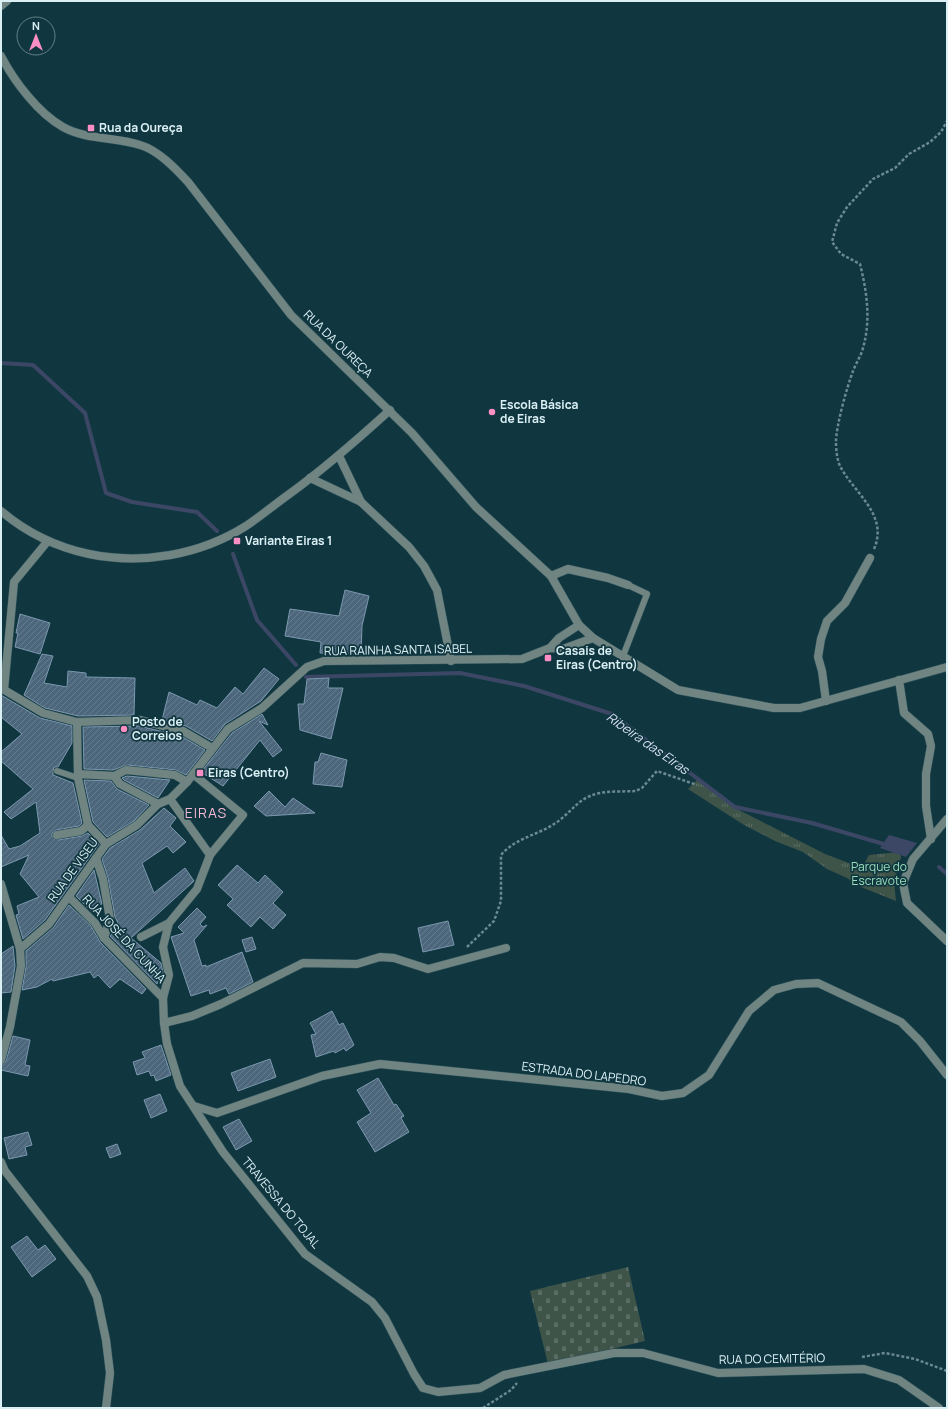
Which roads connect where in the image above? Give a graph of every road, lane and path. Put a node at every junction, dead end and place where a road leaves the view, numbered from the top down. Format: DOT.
graph roads {
  1 [pos="7,1"];
  2 [pos="1,6"];
  3 [pos="1,56"];
  4 [pos="947,121"];
  5 [pos="390,410"];
  6 [pos="339,456"];
  7 [pos="310,478"];
  8 [pos="361,502"];
  9 [pos="1,510"];
  10 [pos="47,542"];
  11 [pos="870,558"];
  12 [pos="551,576"];
  13 [pos="628,585"];
  14 [pos="579,625"];
  15 [pos="593,638"];
  16 [pos="550,648"];
  17 [pos="623,656"];
  18 [pos="451,661"];
  19 [pos="947,667"];
  20 [pos="899,680"];
  21 [pos="3,689"];
  22 [pos="826,700"];
  23 [pos="77,722"];
  24 [pos="212,748"];
  25 [pos="58,771"];
  26 [pos="193,774"];
  27 [pos="78,776"];
  28 [pos="114,776"];
  29 [pos="187,782"];
  30 [pos="697,785"];
  31 [pos="170,799"];
  32 [pos="158,804"];
  33 [pos="947,819"];
  34 [pos="88,825"];
  35 [pos="58,834"];
  36 [pos="931,839"];
  37 [pos="106,844"];
  38 [pos="210,855"];
  39 [pos="96,858"];
  40 [pos="1,884"];
  41 [pos="69,897"];
  42 [pos="169,924"];
  43 [pos="140,937"];
  44 [pos="104,938"];
  45 [pos="947,941"];
  46 [pos="506,948"];
  47 [pos="20,949"];
  48 [pos="458,961"];
  49 [pos="162,998"];
  50 [pos="164,1023"];
  51 [pos="1,1060"];
  52 [pos="947,1075"];
  53 [pos="194,1106"];
  54 [pos="1,1162"];
  55 [pos="860,1358"];
  56 [pos="947,1370"];
  57 [pos="528,1371"];
  58 [pos="106,1408"];
  59 [pos="483,1408"];
  60 [pos="939,1408"];
  1 -- 2 [label="street"];
  3 -- 5 [label="street, RUA DA OUREÇA"];
  4 -- 11 [label="path"];
  5 -- 6 [label="street"];
  5 -- 12 [label="street, RUA DA OUREÇA"];
  6 -- 7 [label="street"];
  6 -- 8 [label="street"];
  7 -- 8 [label="street"];
  7 -- 10 [label="street"];
  8 -- 18 [label="street"];
  9 -- 10 [label="street"];
  10 -- 21 [label="street"];
  11 -- 22 [label="street"];
  12 -- 13 [label="street"];
  12 -- 14 [label="street, RUA DA OUREÇA"];
  13 -- 17 [label="lane"];
  14 -- 15 [label="street, RUA DA OUREÇA"];
  14 -- 16 [label="street"];
  15 -- 16 [label="street"];
  15 -- 17 [label="street, RUA DA OUREÇA"];
  16 -- 18 [label="street, RUA RAINHA SANTA ISABEL"];
  17 -- 22 [label="street, RUA DA OUREÇA"];
  18 -- 24 [label="street, RUA RAINHA SANTA ISABEL"];
  19 -- 20 [label="street, RUA DA OUREÇA"];
  20 -- 22 [label="street, RUA DA OUREÇA"];
  20 -- 36 [label="street"];
  21 -- 23 [label="street"];
  23 -- 24 [label="street"];
  23 -- 27 [label="street"];
  24 -- 26 [label="street, RUA RAINHA SANTA ISABEL"];
  25 -- 27 [label="lane"];
  26 -- 29 [label="street, RUA RAINHA SANTA ISABEL"];
  26 -- 38 [label="street"];
  27 -- 28 [label="street"];
  27 -- 34 [label="street"];
  28 -- 29 [label="street"];
  28 -- 32 [label="street"];
  29 -- 31 [label="street, RUA RAINHA SANTA ISABEL"];
  30 -- 48 [label="path"];
  31 -- 32 [label="street, RUA DE VISEU"];
  31 -- 38 [label="street"];
  32 -- 37 [label="street, RUA DE VISEU"];
  33 -- 36 [label="street"];
  34 -- 35 [label="street"];
  34 -- 37 [label="street"];
  36 -- 45 [label="street"];
  37 -- 39 [label="street, RUA DE VISEU"];
  38 -- 42 [label="street"];
  39 -- 41 [label="street, RUA DE VISEU"];
  39 -- 44 [label="street"];
  40 -- 47 [label="street"];
  41 -- 44 [label="street, RUA JOSÉ DA CUNHA"];
  41 -- 47 [label="street, RUA DE VISEU"];
  42 -- 43 [label="street"];
  42 -- 49 [label="street"];
  44 -- 49 [label="street, RUA JOSÉ DA CUNHA"];
  46 -- 48 [label="street"];
  47 -- 51 [label="street"];
  48 -- 50 [label="street"];
  49 -- 50 [label="street, TRAVESSA DO TOJAL"];
  50 -- 53 [label="street, TRAVESSA DO TOJAL"];
  52 -- 53 [label="street, ESTRADA DO LAPEDRO"];
  53 -- 57 [label="street, TRAVESSA DO TOJAL"];
  54 -- 58 [label="street"];
  55 -- 56 [label="path"];
  57 -- 59 [label="path"];
  57 -- 60 [label="street, RUA DO CEMITÉRIO"];
}
